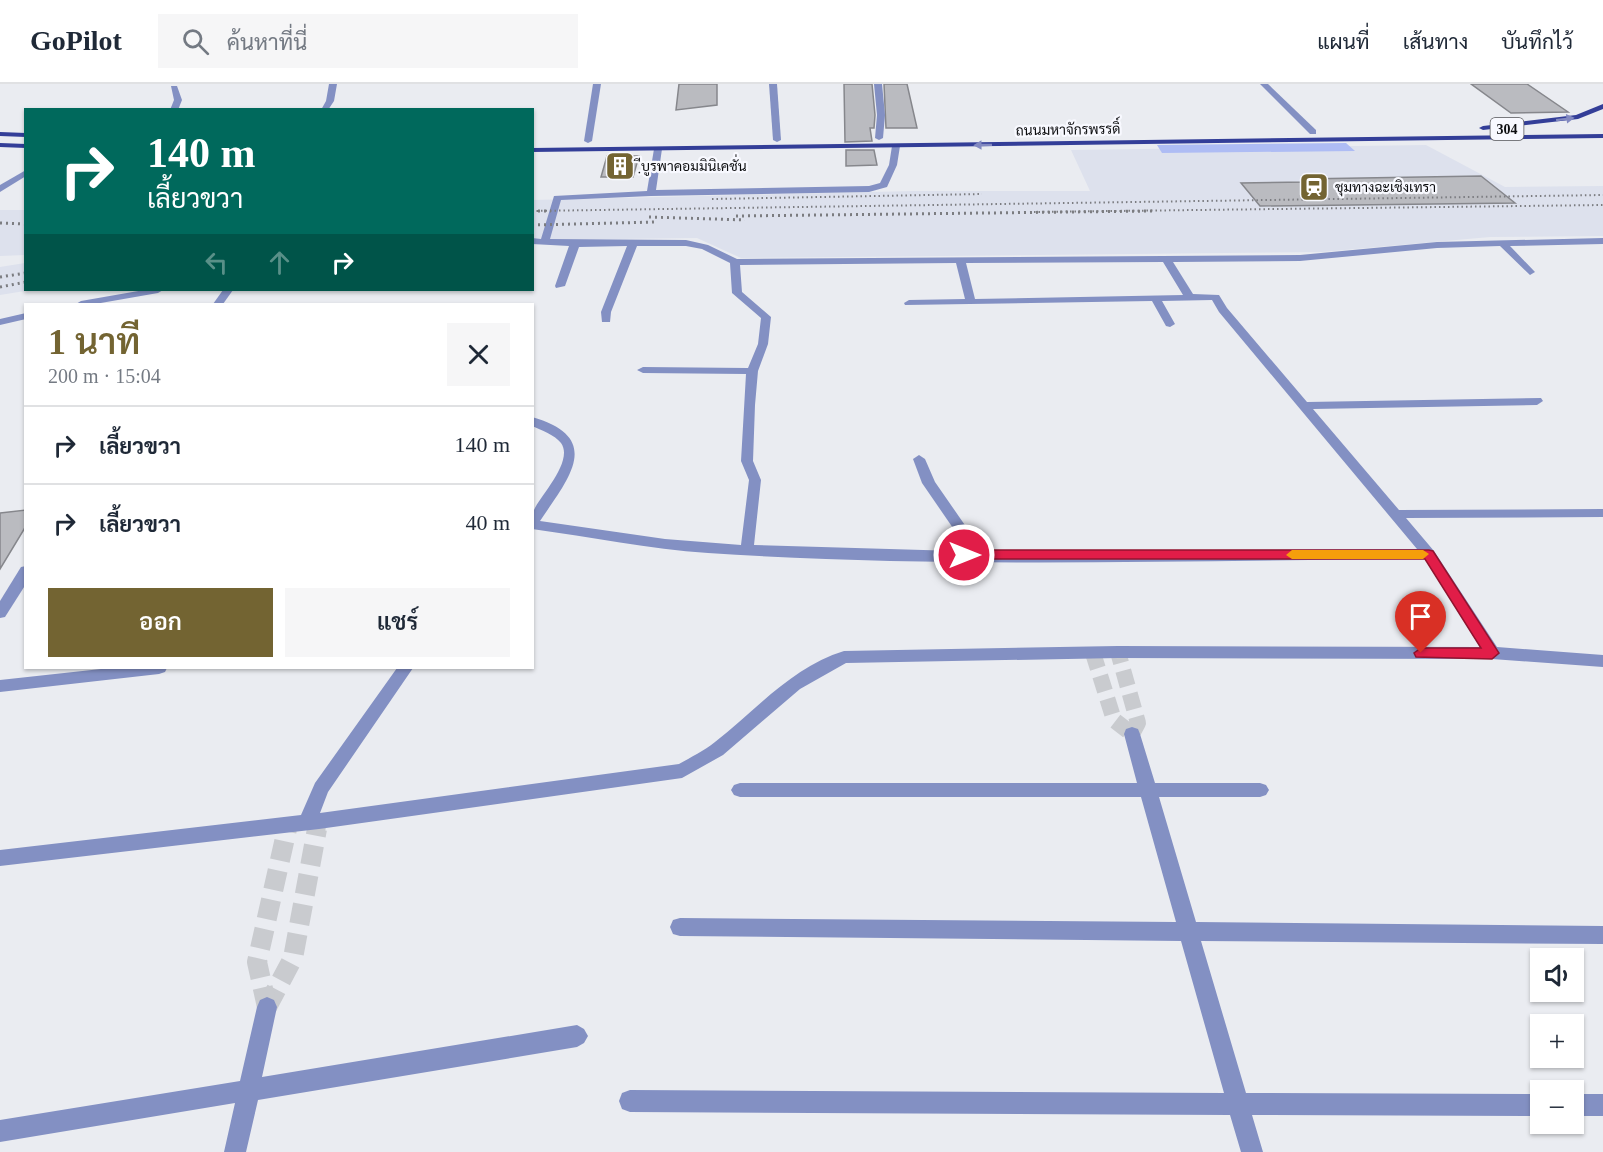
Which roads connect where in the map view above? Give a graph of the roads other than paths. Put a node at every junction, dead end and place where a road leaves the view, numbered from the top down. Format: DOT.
graph roads {
  1 [pos="333,84"];
  2 [pos="597,84"];
  3 [pos="773,84"];
  4 [pos="878,84"];
  5 [pos="1264,84"];
  6 [pos="174,88"];
  7 [pos="330,101"];
  8 [pos="1603,106"];
  9 [pos="175,108"];
  10 [pos="325,108"];
  11 [pos="333,108"];
  12 [pos="1603,128"];
  13 [pos="1466,130"];
  14 [pos="1313,132"];
  15 [pos="0,134"];
  16 [pos="24,135"];
  17 [pos="1603,136"];
  18 [pos="879,138"];
  19 [pos="777,140"];
  20 [pos="588,141"];
  21 [pos="534,142"];
  22 [pos="0,145"];
  23 [pos="24,146"];
  24 [pos="896,146"];
  25 [pos="658,149"];
  26 [pos="534,150"];
  27 [pos="24,173"];
  28 [pos="0,189"];
  29 [pos="651,193"];
  30 [pos="534,241"];
  31 [pos="1603,241"];
  32 [pos="545,242"];
  33 [pos="1501,242"];
  34 [pos="575,244"];
  35 [pos="633,244"];
  36 [pos="1166,258"];
  37 [pos="960,260"];
  38 [pos="735,262"];
  39 [pos="1530,272"];
  40 [pos="560,286"];
  41 [pos="152,291"];
  42 [pos="1155,298"];
  43 [pos="1190,298"];
  44 [pos="972,302"];
  45 [pos="86,303"];
  46 [pos="909,303"];
  47 [pos="24,316"];
  48 [pos="606,320"];
  49 [pos="0,322"];
  50 [pos="1170,324"];
  51 [pos="643,370"];
  52 [pos="752,371"];
  53 [pos="1537,400"];
  54 [pos="1303,406"];
  55 [pos="534,422"];
  56 [pos="919,459"];
  57 [pos="1603,513"];
  58 [pos="1397,514"];
  59 [pos="534,521"];
  60 [pos="534,524"];
  61 [pos="747,549"];
  62 [pos="1429,554"];
  63 [pos="964,555"];
  64 [pos="24,574"];
  65 [pos="0,613"];
  66 [pos="1492,653"];
  67 [pos="1603,661"];
  68 [pos="150,669"];
  69 [pos="404,669"];
  70 [pos="0,686"];
  71 [pos="1131,734"];
  72 [pos="740,790"];
  73 [pos="1149,790"];
  74 [pos="1260,790"];
  75 [pos="307,822"];
  76 [pos="0,858"];
  77 [pos="681,927"];
  78 [pos="1189,931"];
  79 [pos="1603,935"];
  80 [pos="267,1008"];
  81 [pos="577,1036"];
  82 [pos="249,1090"];
  83 [pos="630,1101"];
  84 [pos="1239,1104"];
  85 [pos="1530,1105"];
  86 [pos="1584,1105"];
  87 [pos="1603,1105"];
  88 [pos="0,1131"];
  89 [pos="235,1152"];
  90 [pos="1251,1152"];
  1 -- 7 [label="street"];
  2 -- 20 [label="street"];
  3 -- 19 [label="street"];
  4 -- 18 [label="street"];
  5 -- 14 [label="street"];
  6 -- 9 [label="street"];
  7 -- 10 [label="street"];
  7 -- 11 [label="street"];
  13 -- 8 [label="main road, one-way"];
  12 -- 13 [label="main road, ถนนมหาจักรพรรดิ์ / 304"];
  13 -- 14 [label="main road, ถนนมหาจักรพรรดิ์ / 304"];
  14 -- 18 [label="main road, ถนนมหาจักรพรรดิ์"];
  15 -- 16 [label="main road"];
  17 -- 24 [label="main road, ถนนมหาจักรพรรดิ์ / 304, one-way"];
  18 -- 19 [label="main road, ถนนมหาจักรพรรดิ์"];
  19 -- 20 [label="main road, ถนนมหาจักรพรรดิ์"];
  20 -- 21 [label="main road, ถนนมหาจักรพรรดิ์"];
  22 -- 23 [label="main road"];
  24 -- 25 [label="main road, ถนนมหาจักรพรรดิ์"];
  24 -- 29 [label="street"];
  25 -- 26 [label="main road, ถนนมหาจักรพรรดิ์"];
  25 -- 29 [label="street"];
  27 -- 28 [label="street"];
  29 -- 32 [label="street"];
  30 -- 32 [label="street"];
  31 -- 33 [label="street"];
  32 -- 34 [label="street"];
  33 -- 36 [label="street"];
  33 -- 39 [label="street"];
  34 -- 35 [label="street"];
  34 -- 40 [label="street"];
  35 -- 38 [label="street"];
  35 -- 48 [label="street"];
  36 -- 37 [label="street"];
  36 -- 43 [label="street"];
  37 -- 38 [label="street"];
  37 -- 44 [label="street"];
  38 -- 52 [label="street"];
  41 -- 45 [label="street"];
  42 -- 43 [label="street"];
  42 -- 44 [label="street"];
  42 -- 50 [label="street"];
  43 -- 54 [label="street"];
  44 -- 46 [label="street"];
  47 -- 49 [label="street"];
  51 -- 52 [label="street"];
  52 -- 61 [label="street"];
  53 -- 54 [label="street"];
  54 -- 58 [label="street"];
  55 -- 59 [label="street"];
  56 -- 63 [label="street"];
  57 -- 58 [label="street"];
  58 -- 62 [label="street"];
  60 -- 61 [label="street"];
  61 -- 63 [label="street"];
  62 -- 63 [label="street"];
  62 -- 66 [label="street"];
  64 -- 65 [label="street"];
  66 -- 67 [label="street"];
  66 -- 75 [label="street"];
  68 -- 70 [label="street"];
  69 -- 75 [label="street"];
  71 -- 73 [label="street"];
  72 -- 73 [label="street"];
  73 -- 74 [label="street"];
  73 -- 78 [label="street"];
  75 -- 76 [label="street"];
  77 -- 78 [label="street"];
  78 -- 79 [label="street"];
  78 -- 84 [label="street"];
  80 -- 82 [label="street"];
  81 -- 82 [label="street"];
  82 -- 88 [label="street"];
  82 -- 89 [label="street"];
  83 -- 84 [label="street"];
  84 -- 85 [label="street"];
  84 -- 90 [label="street"];
  86 -- 87 [label="street"];
}
